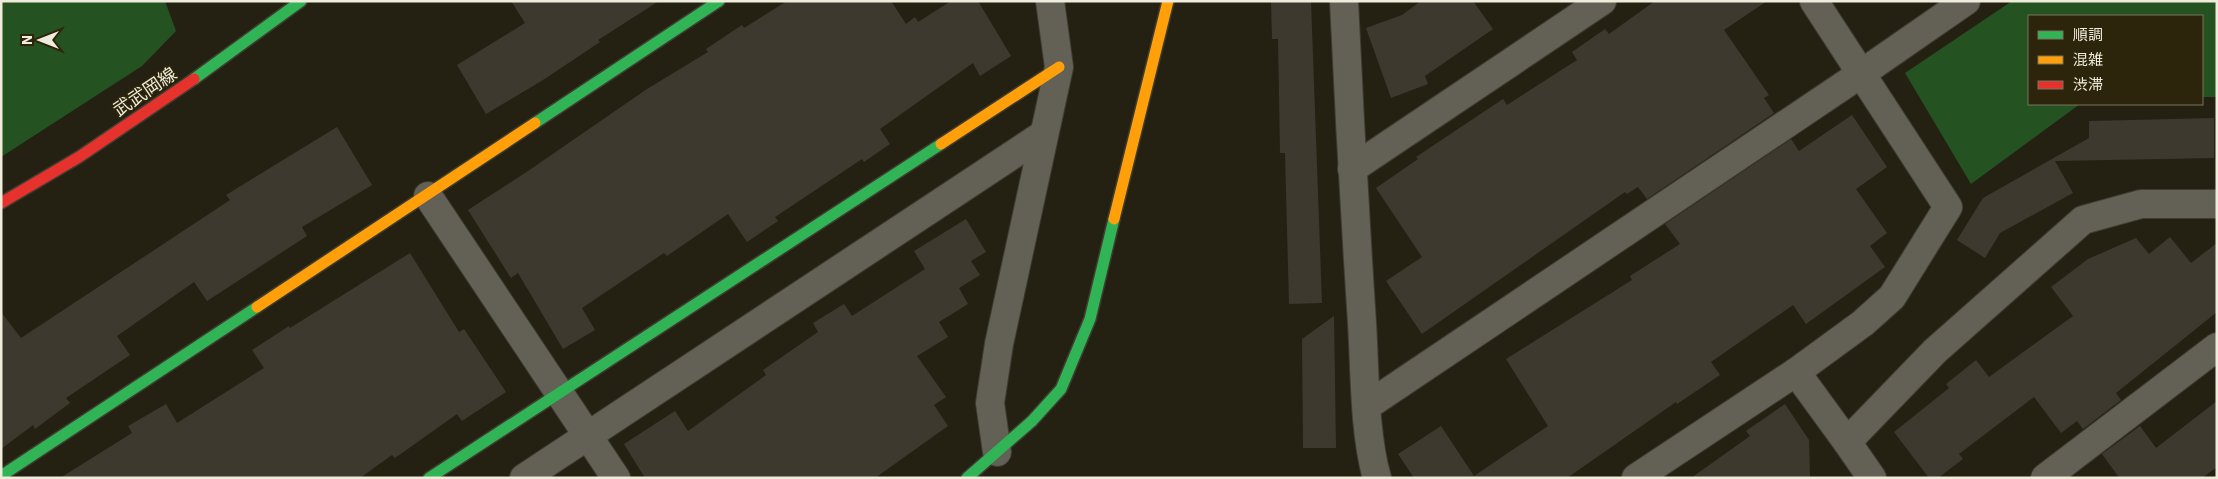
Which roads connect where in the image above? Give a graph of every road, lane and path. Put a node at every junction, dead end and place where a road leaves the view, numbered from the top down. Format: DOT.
graph roads {
  1 [pos="301,1"];
  2 [pos="719,1"];
  3 [pos="1050,1"];
  4 [pos="1168,1"];
  5 [pos="1344,1"];
  6 [pos="1602,1"];
  7 [pos="1814,1"];
  8 [pos="1966,1"];
  9 [pos="1059,67"];
  10 [pos="1862,74"];
  11 [pos="1044,134"];
  12 [pos="1352,169"];
  13 [pos="428,196"];
  14 [pos="1,203"];
  15 [pos="2217,204"];
  16 [pos="2217,347"];
  17 [pos="1796,372"];
  18 [pos="558,392"];
  19 [pos="1367,406"];
  20 [pos="588,435"];
  21 [pos="1847,442"];
  22 [pos="997,452"];
  23 [pos="1,476"];
  24 [pos="429,478"];
  25 [pos="524,478"];
  26 [pos="616,478"];
  27 [pos="967,478"];
  28 [pos="1377,478"];
  29 [pos="1636,478"];
  30 [pos="1872,478"];
  31 [pos="2045,478"];
  1 -- 14 [label="street, 武武岡線"];
  2 -- 13 [label="street"];
  3 -- 9 [label="street"];
  4 -- 22 [label="street"];
  5 -- 12 [label="street"];
  6 -- 12 [label="street"];
  7 -- 10 [label="street"];
  8 -- 10 [label="street"];
  9 -- 11 [label="street"];
  9 -- 18 [label="street"];
  10 -- 17 [label="street"];
  10 -- 19 [label="street"];
  11 -- 20 [label="street"];
  11 -- 22 [label="street"];
  12 -- 19 [label="street"];
  13 -- 18 [label="street"];
  13 -- 23 [label="street"];
  15 -- 21 [label="street"];
  16 -- 31 [label="street"];
  17 -- 21 [label="street"];
  17 -- 29 [label="street"];
  18 -- 20 [label="street"];
  18 -- 24 [label="street"];
  19 -- 28 [label="street"];
  20 -- 25 [label="street"];
  20 -- 26 [label="street"];
  21 -- 30 [label="street"];
  22 -- 27 [label="street"];
}
